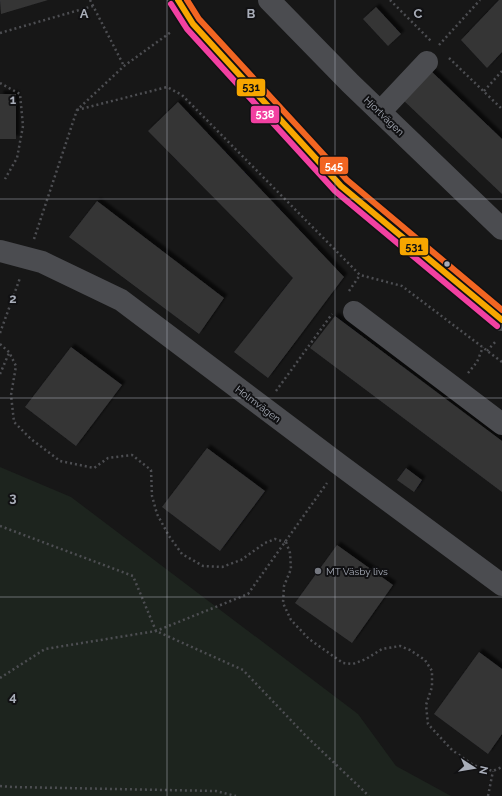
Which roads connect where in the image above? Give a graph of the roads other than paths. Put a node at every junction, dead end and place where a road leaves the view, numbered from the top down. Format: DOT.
graph roads {
  1 [pos="178,0"];
  2 [pos="269,0"];
  3 [pos="432,54"];
  4 [pos="380,112"];
  5 [pos="502,229"];
  6 [pos="0,251"];
  7 [pos="344,306"];
  8 [pos="500,330"];
  9 [pos="502,424"];
  10 [pos="502,585"];
  1 -- 8 [label="street"];
  2 -- 4 [label="street, Hjortvägen"];
  3 -- 4 [label="street"];
  4 -- 5 [label="street, Hjortvägen"];
  6 -- 10 [label="street, Holmvägen"];
  7 -- 9 [label="street"];
}
